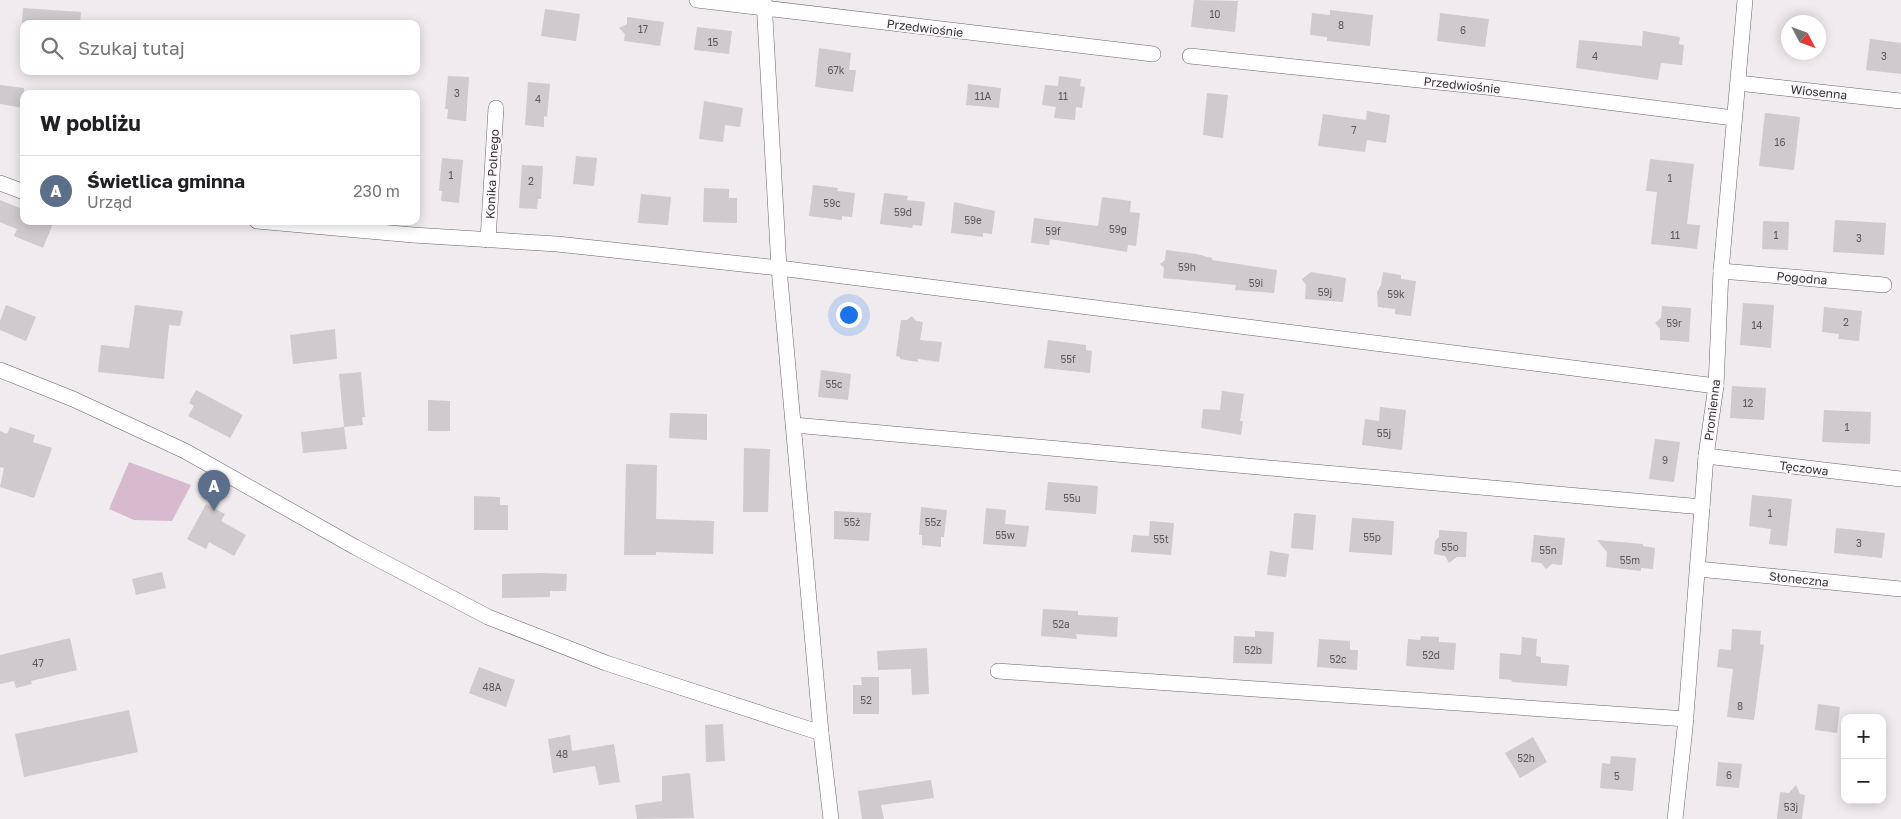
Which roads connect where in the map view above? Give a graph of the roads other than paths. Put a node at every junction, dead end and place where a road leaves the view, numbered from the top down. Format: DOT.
graph roads {
  1 [pos="697,0"];
  2 [pos="1745,0"];
  3 [pos="764,5"];
  4 [pos="1153,54"];
  5 [pos="1190,56"];
  6 [pos="1738,83"];
  7 [pos="1901,101"];
  8 [pos="496,108"];
  9 [pos="1734,118"];
  10 [pos="0,183"];
  11 [pos="20,190"];
  12 [pos="306,225"];
  13 [pos="488,240"];
  14 [pos="780,268"];
  15 [pos="1721,271"];
  16 [pos="1884,285"];
  17 [pos="0,370"];
  18 [pos="1716,386"];
  19 [pos="794,425"];
  20 [pos="1706,456"];
  21 [pos="1901,479"];
  22 [pos="1702,506"];
  23 [pos="1698,568"];
  24 [pos="1901,589"];
  25 [pos="998,671"];
  26 [pos="1686,719"];
  27 [pos="821,733"];
  28 [pos="831,819"];
  29 [pos="1675,819"];
  1 -- 3 [label="street, Przedwiośnie"];
  2 -- 6 [label="street, Promienna"];
  3 -- 4 [label="street, Przedwiośnie"];
  3 -- 14 [label="street"];
  5 -- 9 [label="street, Przedwiośnie"];
  6 -- 7 [label="street, Wiosenna"];
  6 -- 9 [label="street, Promienna"];
  8 -- 13 [label="street, Konika Polnego"];
  9 -- 15 [label="street, Promienna"];
  10 -- 11 [label="street"];
  12 -- 13 [label="street"];
  13 -- 14 [label="street"];
  14 -- 18 [label="street"];
  14 -- 19 [label="street"];
  15 -- 16 [label="street, Pogodna"];
  15 -- 18 [label="street, Promienna"];
  17 -- 27 [label="street"];
  18 -- 20 [label="street, Promienna"];
  19 -- 22 [label="street"];
  19 -- 27 [label="street"];
  20 -- 21 [label="street, Tęczowa"];
  20 -- 22 [label="street, Promienna"];
  22 -- 23 [label="street, Promienna"];
  23 -- 24 [label="street, Słoneczna"];
  23 -- 26 [label="street, Promienna"];
  25 -- 26 [label="street"];
  26 -- 29 [label="street, Promienna"];
  27 -- 28 [label="street"];
}
